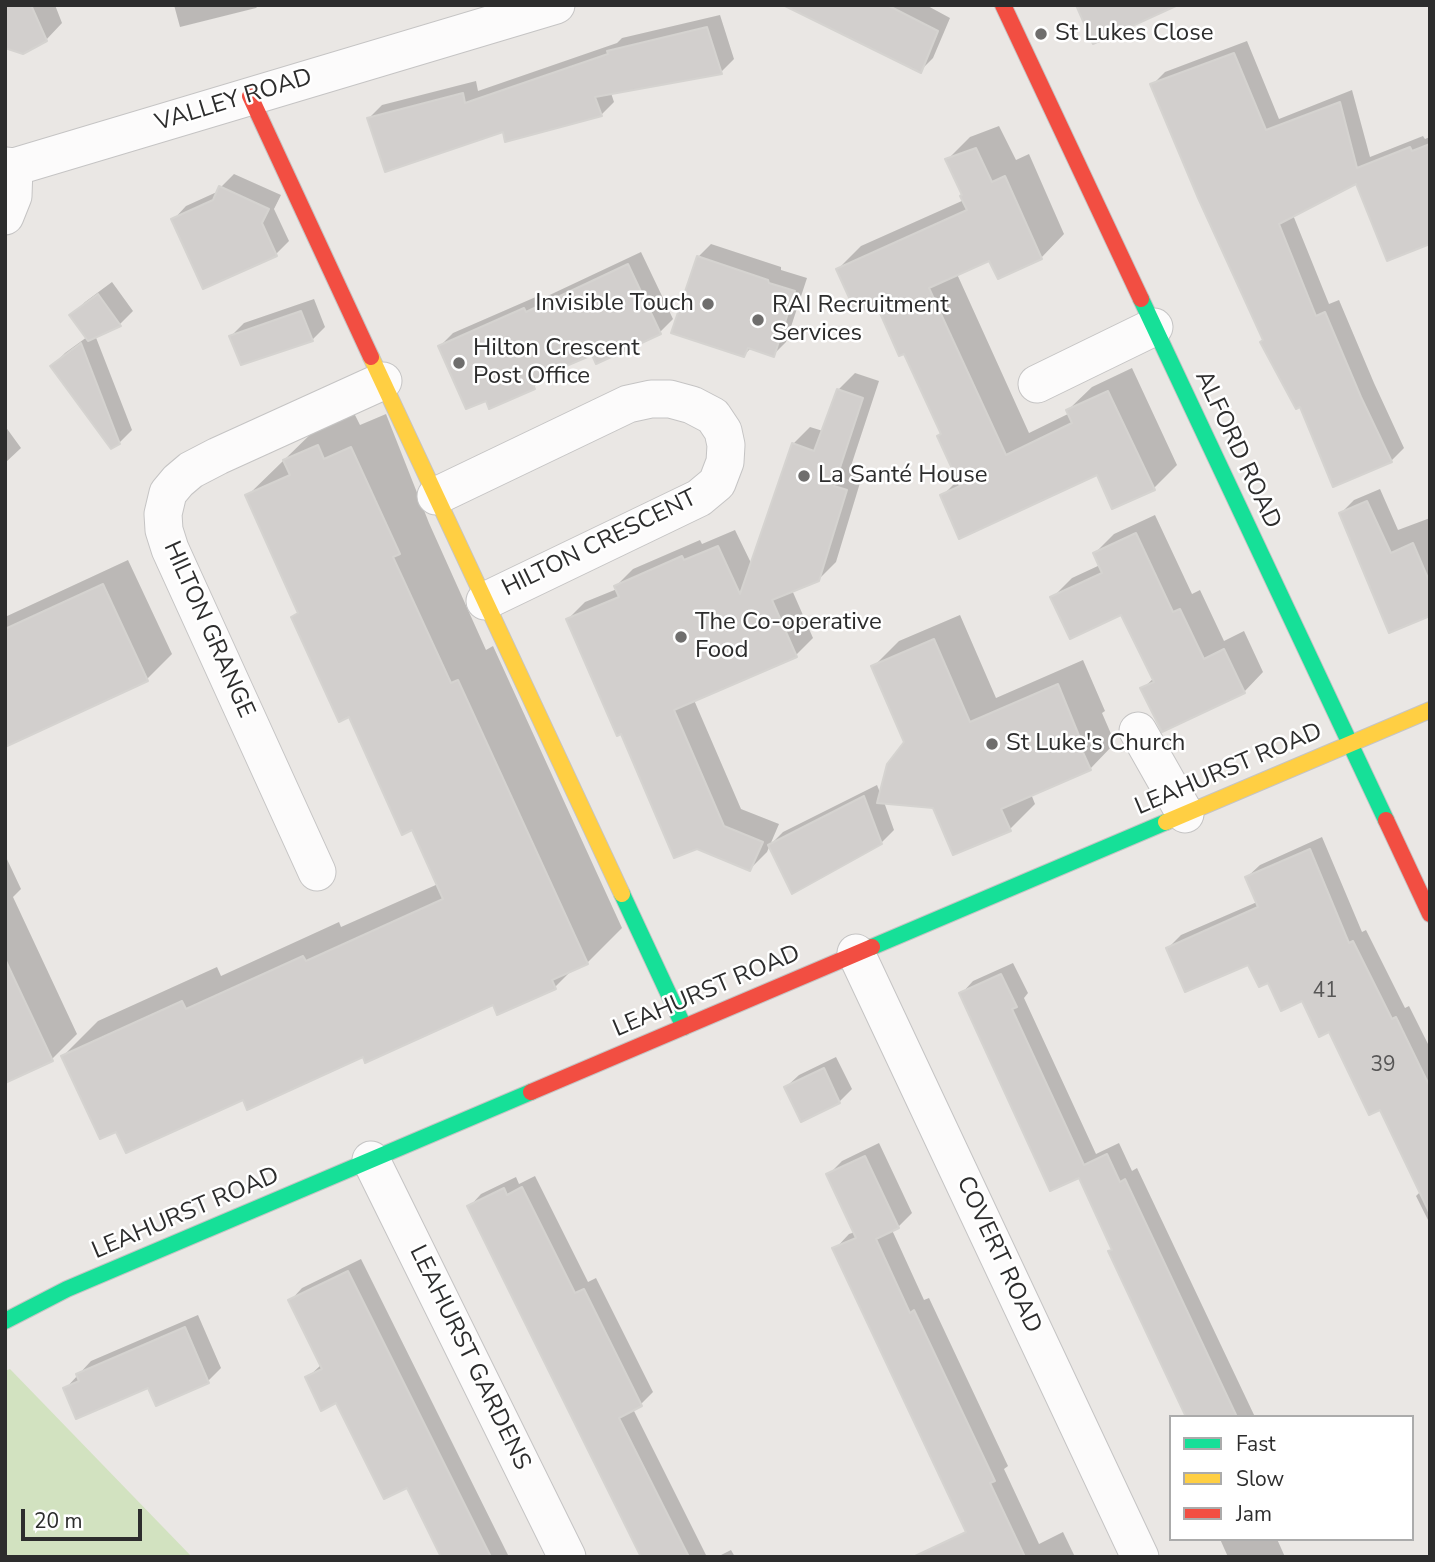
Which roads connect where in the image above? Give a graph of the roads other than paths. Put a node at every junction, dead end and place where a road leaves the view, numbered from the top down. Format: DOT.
graph roads {
  1 [pos="556,5"];
  2 [pos="1003,5"];
  3 [pos="459,19"];
  4 [pos="250,96"];
  5 [pos="10,167"];
  6 [pos="5,216"];
  7 [pos="1154,327"];
  8 [pos="383,381"];
  9 [pos="1037,384"];
  10 [pos="436,496"];
  11 [pos="485,601"];
  12 [pos="1430,710"];
  13 [pos="1138,731"];
  14 [pos="1350,744"];
  15 [pos="1185,814"];
  16 [pos="317,872"];
  17 [pos="1430,914"];
  18 [pos="856,953"];
  19 [pos="684,1027"];
  20 [pos="371,1160"];
  21 [pos="5,1321"];
  22 [pos="567,1557"];
  23 [pos="1140,1557"];
  1 -- 3 [label="street, VALLEY ROAD"];
  2 -- 7 [label="street, ALFORD ROAD"];
  3 -- 4 [label="street, VALLEY ROAD"];
  4 -- 5 [label="street, VALLEY ROAD"];
  4 -- 8 [label="street, HILTON CRESCENT"];
  5 -- 6 [label="street"];
  7 -- 9 [label="street"];
  7 -- 14 [label="street, ALFORD ROAD"];
  8 -- 10 [label="street, HILTON CRESCENT"];
  8 -- 16 [label="street, HILTON GRANGE"];
  10 -- 11 [label="street, HILTON CRESCENT"];
  10 -- 11 [label="street, HILTON CRESCENT"];
  11 -- 19 [label="street, HILTON CRESCENT"];
  12 -- 14 [label="street, LEAHURST ROAD"];
  13 -- 15 [label="street"];
  14 -- 15 [label="street, LEAHURST ROAD"];
  14 -- 17 [label="street, ALFORD ROAD"];
  15 -- 18 [label="street, LEAHURST ROAD"];
  18 -- 19 [label="street, LEAHURST ROAD"];
  18 -- 23 [label="street, COVERT ROAD"];
  19 -- 20 [label="street, LEAHURST ROAD"];
  20 -- 21 [label="street, LEAHURST ROAD"];
  20 -- 22 [label="street, LEAHURST GARDENS"];
}
